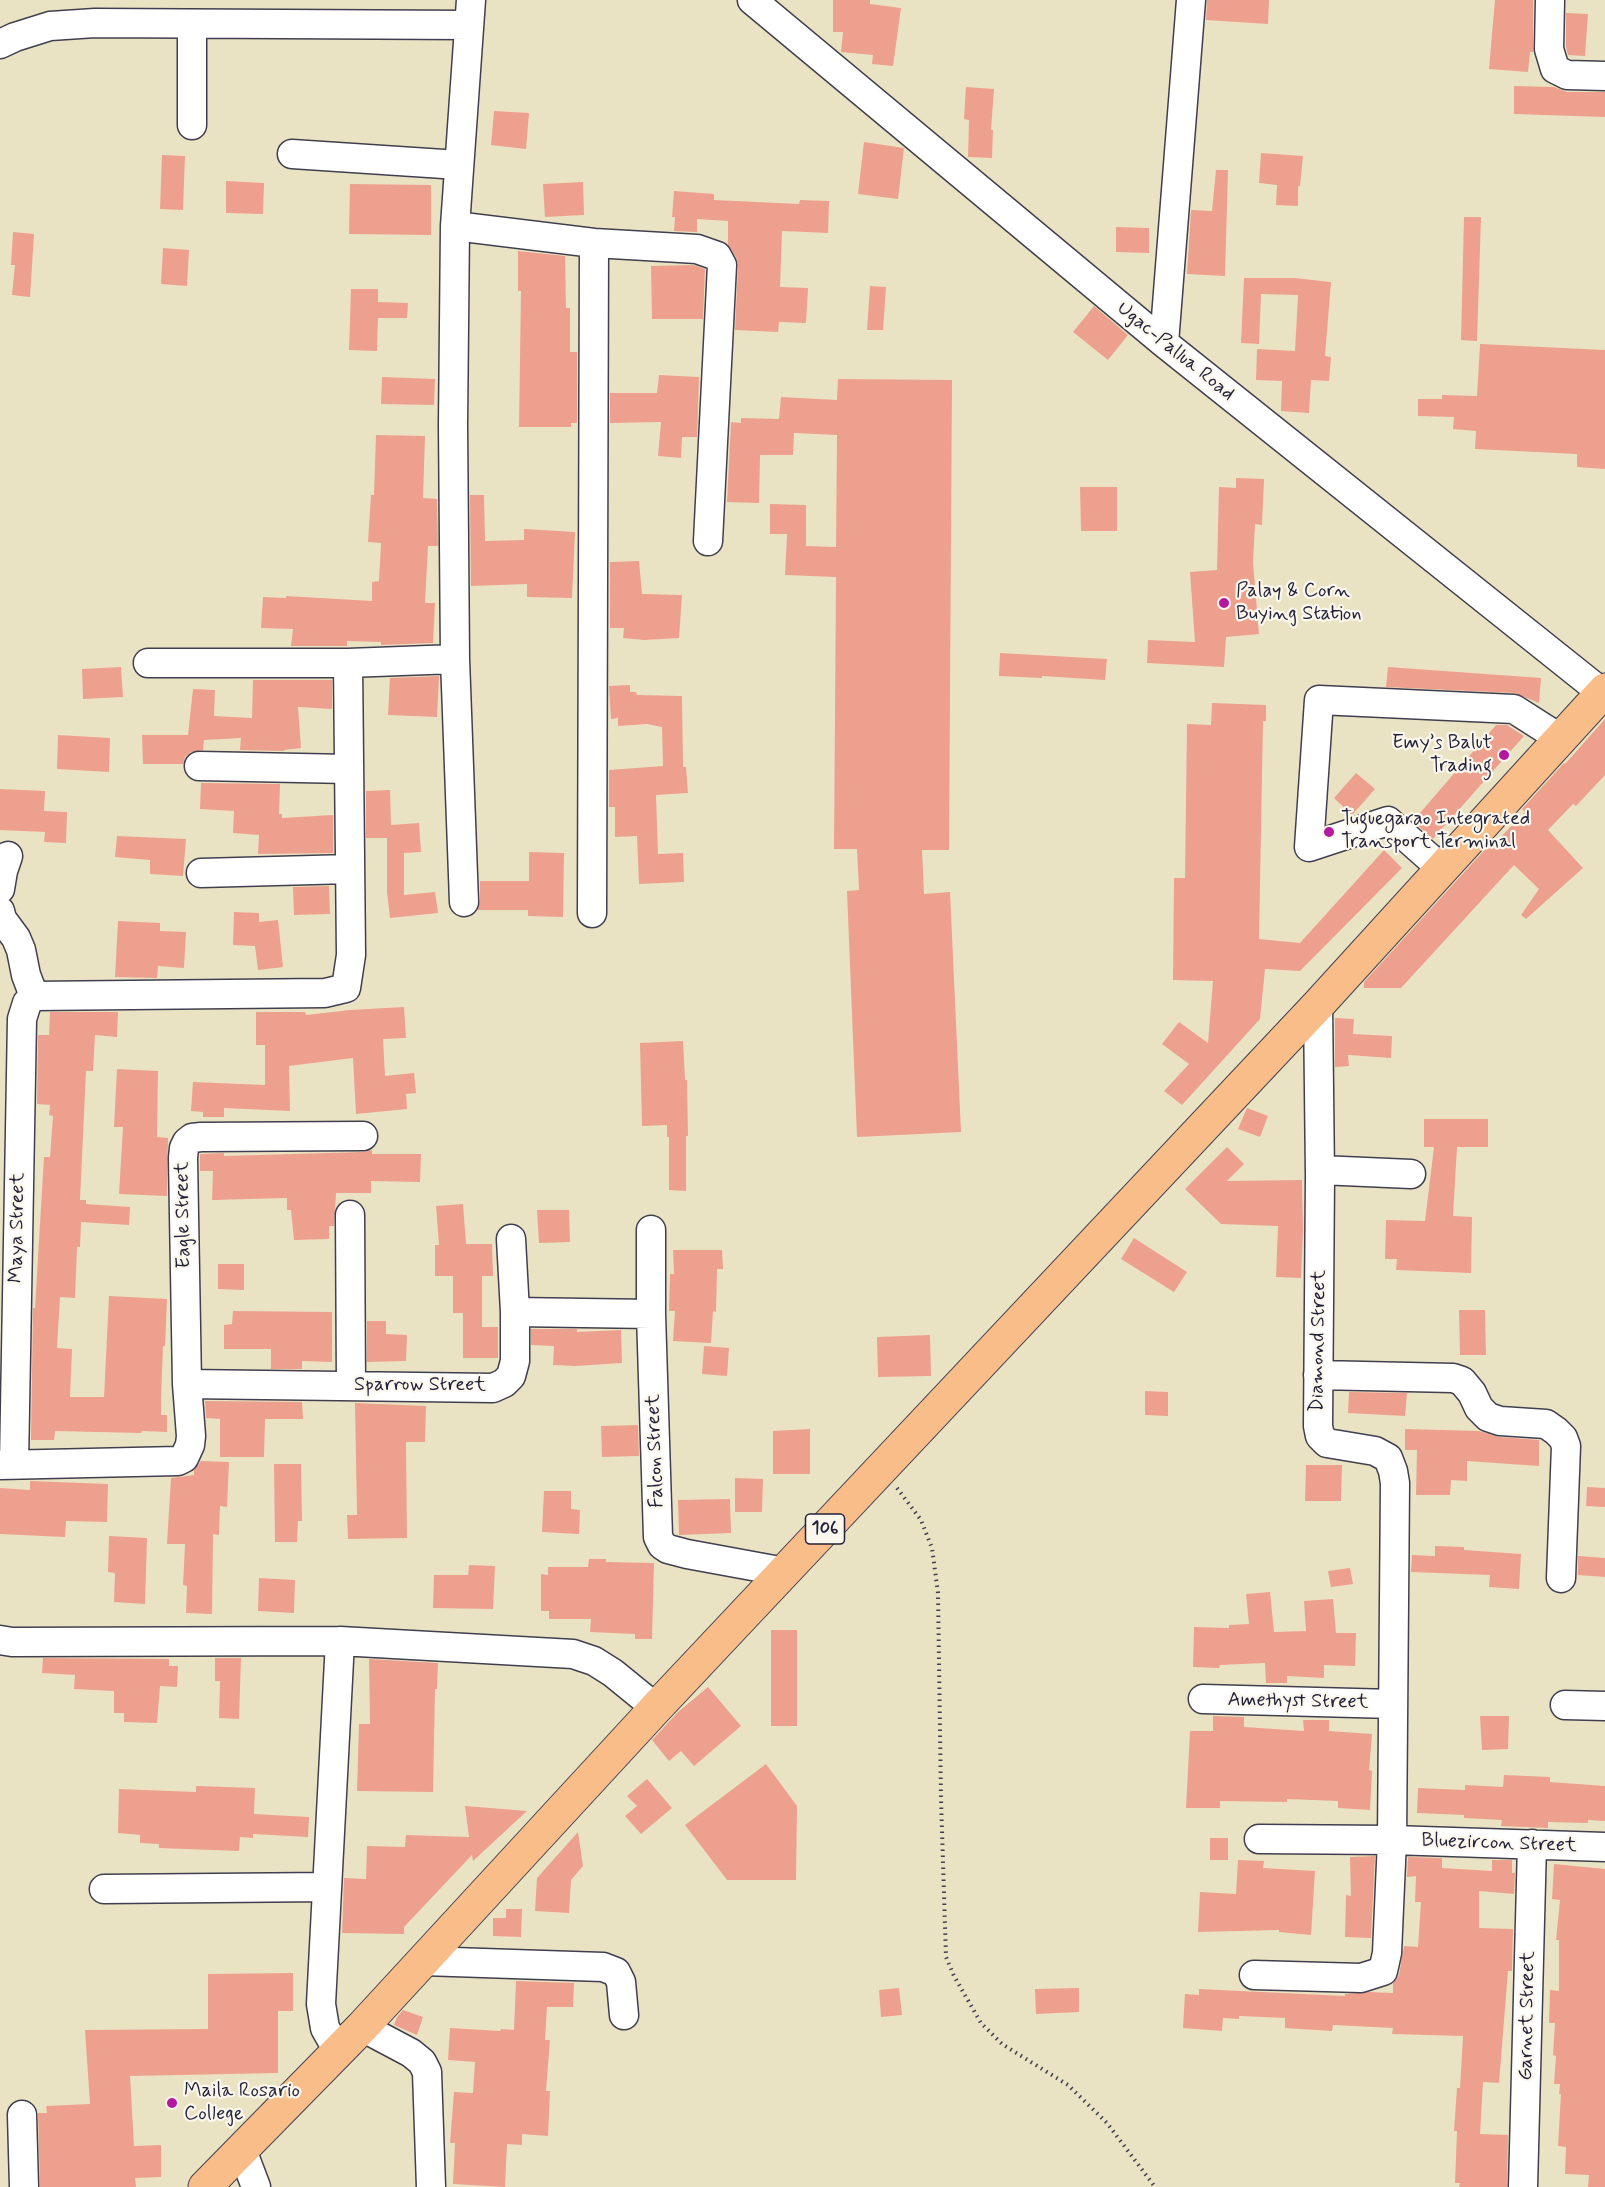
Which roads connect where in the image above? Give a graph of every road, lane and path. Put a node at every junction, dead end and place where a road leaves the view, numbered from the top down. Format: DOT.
graph roads {
  1 [pos="752,0"];
  2 [pos="1191,0"];
  3 [pos="1550,0"];
  4 [pos="470,12"];
  5 [pos="192,24"];
  6 [pos="0,44"];
  7 [pos="1605,76"];
  8 [pos="192,125"];
  9 [pos="292,154"];
  10 [pos="459,165"];
  11 [pos="455,226"];
  12 [pos="594,243"];
  13 [pos="1164,343"];
  14 [pos="708,541"];
  15 [pos="455,659"];
  16 [pos="148,663"];
  17 [pos="348,663"];
  18 [pos="1604,693"];
  19 [pos="1561,740"];
  20 [pos="199,766"];
  21 [pos="349,769"];
  22 [pos="8,856"];
  23 [pos="350,869"];
  24 [pos="1442,869"];
  25 [pos="201,873"];
  26 [pos="0,889"];
  27 [pos="464,902"];
  28 [pos="0,911"];
  29 [pos="592,913"];
  30 [pos="34,996"];
  31 [pos="1317,1005"];
  32 [pos="363,1136"];
  33 [pos="1320,1170"];
  34 [pos="1411,1174"];
  35 [pos="350,1215"];
  36 [pos="651,1230"];
  37 [pos="511,1239"];
  38 [pos="515,1312"];
  39 [pos="651,1314"];
  40 [pos="1318,1375"];
  41 [pos="187,1384"];
  42 [pos="351,1386"];
  43 [pos="7,1465"];
  44 [pos="882,1469"];
  45 [pos="785,1572"];
  46 [pos="1561,1578"];
  47 [pos="0,1640"];
  48 [pos="340,1641"];
  49 [pos="1203,1700"];
  50 [pos="1393,1704"];
  51 [pos="1565,1705"];
  52 [pos="1605,1706"];
  53 [pos="656,1708"];
  54 [pos="1259,1839"];
  55 [pos="1392,1840"];
  56 [pos="1532,1844"];
  57 [pos="1605,1847"];
  58 [pos="327,1887"];
  59 [pos="104,1889"];
  60 [pos="423,1961"];
  61 [pos="1254,1975"];
  62 [pos="624,2015"];
  63 [pos="362,2027"];
  64 [pos="338,2050"];
  65 [pos="22,2115"];
  66 [pos="242,2150"];
  67 [pos="24,2187"];
  68 [pos="205,2187"];
  69 [pos="256,2187"];
  70 [pos="431,2187"];
  71 [pos="1155,2187"];
  72 [pos="1523,2187"];
  1 -- 13 [label="street, Ugac-Pallua Road"];
  2 -- 13 [label="street"];
  3 -- 7 [label="street"];
  4 -- 5 [label="street"];
  4 -- 10 [label="street"];
  5 -- 6 [label="street"];
  5 -- 8 [label="street"];
  9 -- 10 [label="street"];
  10 -- 11 [label="street"];
  11 -- 12 [label="street"];
  11 -- 15 [label="street"];
  12 -- 14 [label="street"];
  12 -- 29 [label="street"];
  13 -- 18 [label="street, Ugac-Pallua Road"];
  15 -- 17 [label="street"];
  15 -- 27 [label="street"];
  16 -- 17 [label="street"];
  17 -- 21 [label="street"];
  18 -- 19 [label="highway, 106"];
  19 -- 24 [label="highway, 106"];
  19 -- 24 [label="street"];
  20 -- 21 [label="street"];
  21 -- 23 [label="street"];
  22 -- 26 [label="street"];
  23 -- 25 [label="street"];
  23 -- 30 [label="street"];
  24 -- 31 [label="highway, 106"];
  28 -- 30 [label="street"];
  30 -- 43 [label="street, Maya Street"];
  31 -- 33 [label="street, Diamond Street"];
  31 -- 44 [label="highway, 106"];
  32 -- 41 [label="street, Eagle Street"];
  33 -- 34 [label="street"];
  33 -- 40 [label="street, Diamond Street"];
  35 -- 42 [label="street"];
  36 -- 39 [label="street, Falcon Street"];
  37 -- 38 [label="street, Sparrow Street"];
  38 -- 39 [label="street"];
  38 -- 42 [label="street, Sparrow Street"];
  39 -- 45 [label="street, Falcon Street"];
  40 -- 46 [label="street"];
  40 -- 50 [label="street, Diamond Street"];
  41 -- 42 [label="street, Sparrow Street"];
  41 -- 43 [label="street, Eagle Street"];
  44 -- 45 [label="highway, 106"];
  44 -- 71 [label="path"];
  45 -- 53 [label="highway, 106"];
  47 -- 48 [label="street"];
  48 -- 53 [label="street"];
  48 -- 58 [label="street"];
  49 -- 50 [label="street, Amethyst Street"];
  50 -- 55 [label="street, Diamond Street"];
  51 -- 52 [label="street"];
  53 -- 60 [label="highway, 106"];
  54 -- 55 [label="street, Bluezircon Street"];
  55 -- 56 [label="street, Bluezircon Street"];
  55 -- 61 [label="street, Diamond Street"];
  56 -- 57 [label="street, Bluezircon Street"];
  56 -- 72 [label="street, Garnet Street"];
  58 -- 59 [label="street"];
  58 -- 64 [label="street"];
  60 -- 62 [label="street"];
  60 -- 63 [label="highway, 106"];
  63 -- 64 [label="highway, 106"];
  63 -- 70 [label="street"];
  64 -- 66 [label="highway, 106"];
  65 -- 67 [label="street"];
  66 -- 68 [label="highway, 106"];
  66 -- 69 [label="street"];
}
